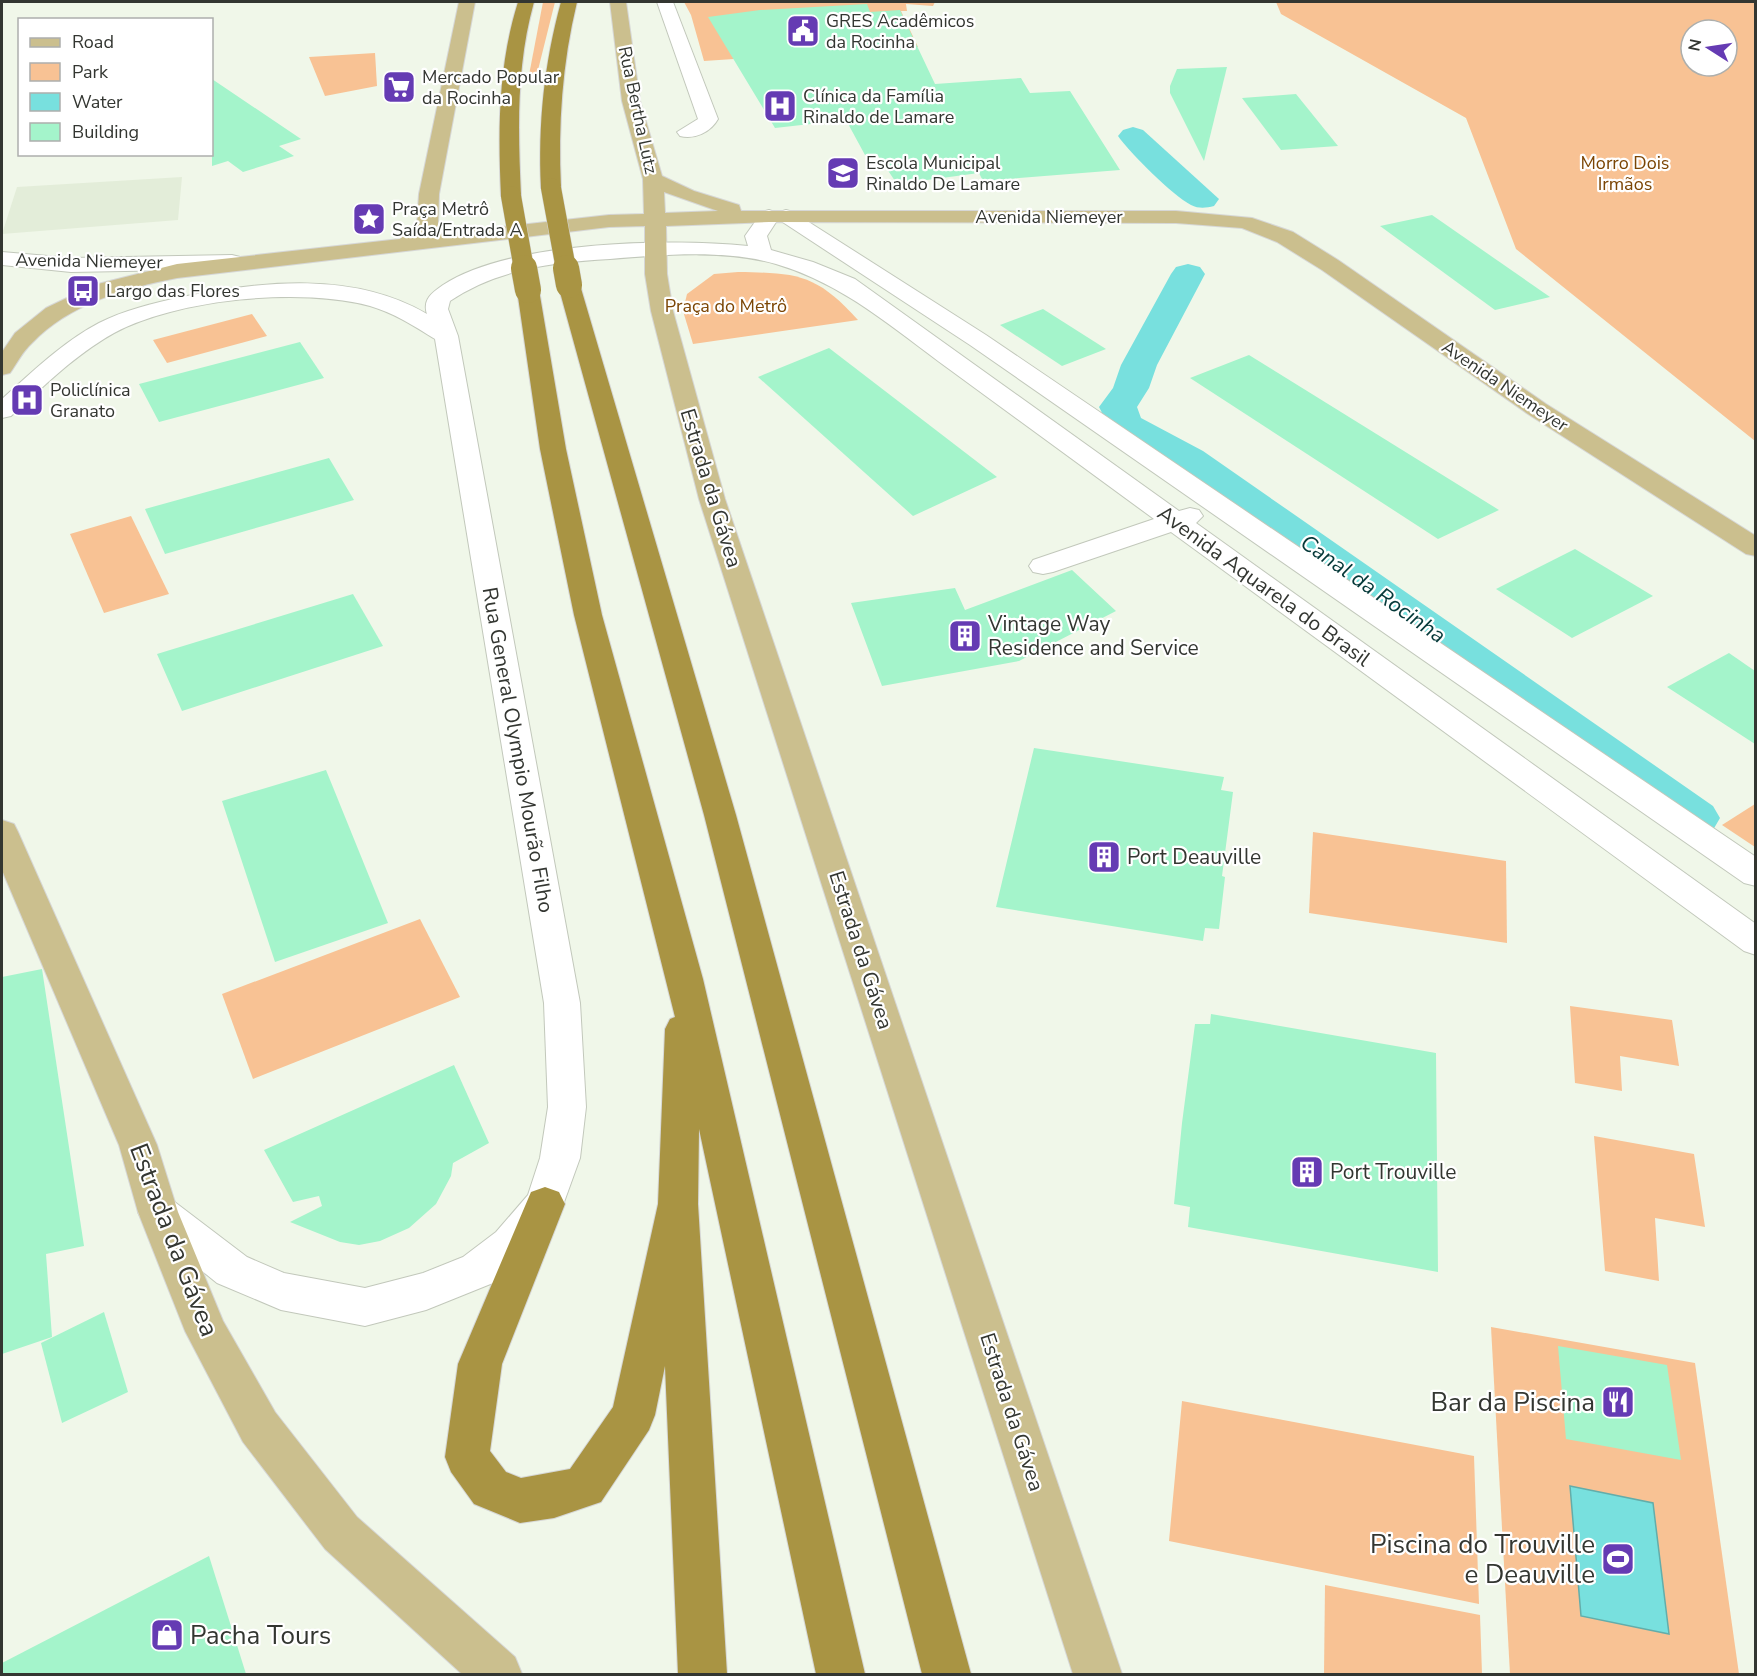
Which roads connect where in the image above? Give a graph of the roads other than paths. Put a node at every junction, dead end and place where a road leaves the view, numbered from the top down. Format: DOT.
graph roads {
  1 [pos="467,2"];
  2 [pos="526,2"];
  3 [pos="569,2"];
  4 [pos="618,2"];
  5 [pos="665,2"];
  6 [pos="687,132"];
  7 [pos="653,179"];
  8 [pos="771,216"];
  9 [pos="656,220"];
  10 [pos="408,243"];
  11 [pos="657,250"];
  12 [pos="760,254"];
  13 [pos="2,259"];
  14 [pos="249,262"];
  15 [pos="446,336"];
  16 [pos="2,368"];
  17 [pos="2,411"];
  18 [pos="1220,507"];
  19 [pos="1174,522"];
  20 [pos="1755,548"];
  21 [pos="1043,566"];
  22 [pos="2,832"];
  23 [pos="1755,874"];
  24 [pos="1755,942"];
  25 [pos="685,979"];
  26 [pos="545,1204"];
  27 [pos="678,1204"];
  28 [pos="158,1212"];
  29 [pos="498,1674"];
  30 [pos="703,1674"];
  31 [pos="841,1674"];
  32 [pos="947,1674"];
  33 [pos="1098,1674"];
  1 -- 10 [label="main road"];
  2 -- 25 [label="highway, bridge"];
  3 -- 32 [label="highway, bridge"];
  4 -- 7 [label="main road, Rua Bertha Lutz"];
  5 -- 6 [label="street"];
  7 -- 8 [label="main road"];
  7 -- 9 [label="main road, Rua Bertha Lutz"];
  8 -- 9 [label="main road, Avenida Niemeyer"];
  8 -- 12 [label="street"];
  8 -- 18 [label="street, Avenida Aquarela do Brasil"];
  8 -- 20 [label="main road, Avenida Niemeyer"];
  9 -- 10 [label="main road, Avenida Niemeyer"];
  9 -- 11 [label="main road, Estrada da Gávea"];
  10 -- 14 [label="main road, Avenida Niemeyer"];
  11 -- 12 [label="street, Avenida Aquarela do Brasil"];
  11 -- 15 [label="street, Avenida Aquarela do Brasil"];
  11 -- 33 [label="main road, Estrada da Gávea"];
  12 -- 19 [label="street, Avenida Aquarela do Brasil"];
  13 -- 14 [label="street, Avenida Niemeyer"];
  14 -- 16 [label="main road, Avenida Niemeyer"];
  15 -- 17 [label="street"];
  15 -- 26 [label="street, Rua General Olympio Mourão Filho"];
  18 -- 19 [label="street"];
  18 -- 23 [label="street, Avenida Aquarela do Brasil"];
  19 -- 21 [label="street"];
  19 -- 24 [label="street, Avenida Aquarela do Brasil"];
  22 -- 28 [label="main road, Estrada da Gávea"];
  25 -- 27 [label="highway"];
  25 -- 31 [label="highway"];
  26 -- 27 [label="highway"];
  26 -- 28 [label="street, Rua General Olympio Mourão Filho"];
  27 -- 30 [label="highway"];
  28 -- 29 [label="main road, Estrada da Gávea"];
}
